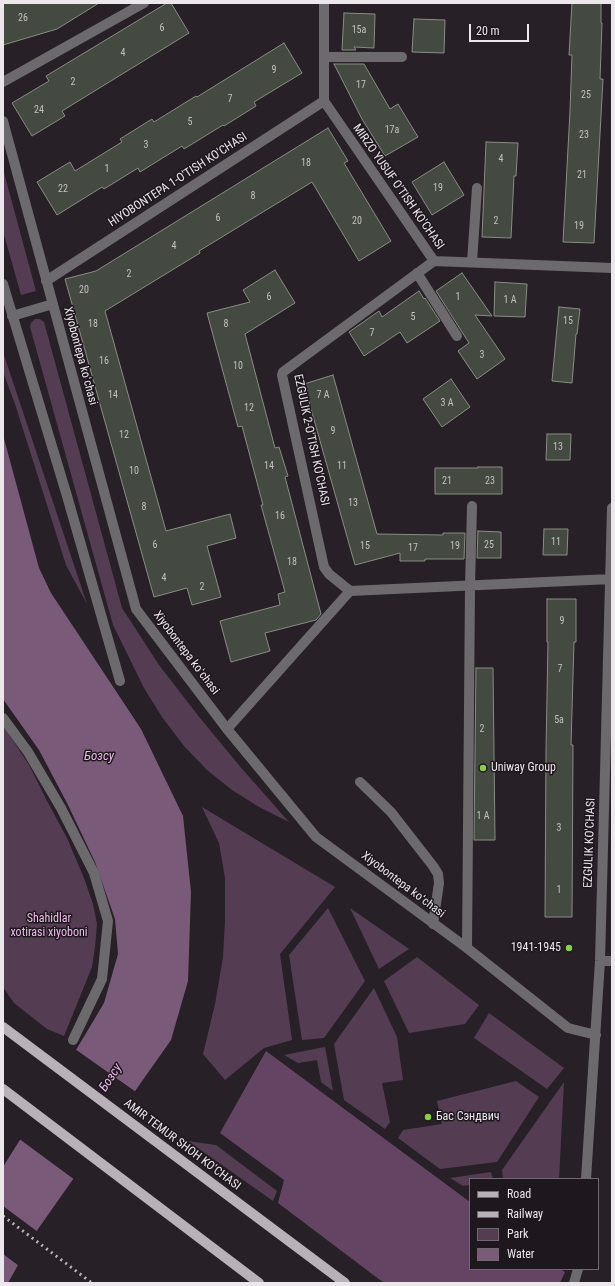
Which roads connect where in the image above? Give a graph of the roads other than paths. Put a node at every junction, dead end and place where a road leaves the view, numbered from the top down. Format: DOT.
graph roads {
  1 [pos="144,3"];
  2 [pos="324,3"];
  3 [pos="324,57"];
  4 [pos="402,57"];
  5 [pos="3,82"];
  6 [pos="324,102"];
  7 [pos="3,121"];
  8 [pos="477,188"];
  9 [pos="434,261"];
  10 [pos="472,262"];
  11 [pos="612,268"];
  12 [pos="417,273"];
  13 [pos="46,281"];
  14 [pos="3,284"];
  15 [pos="53,304"];
  16 [pos="12,316"];
  17 [pos="457,336"];
  18 [pos="472,506"];
  19 [pos="612,508"];
  20 [pos="611,579"];
  21 [pos="470,586"];
  22 [pos="350,591"];
  23 [pos="120,681"];
  24 [pos="3,718"];
  25 [pos="227,729"];
  26 [pos="360,782"];
  27 [pos="433,924"];
  28 [pos="467,948"];
  29 [pos="600,961"];
  30 [pos="612,961"];
  31 [pos="3,1027"];
  32 [pos="596,1036"];
  33 [pos="73,1040"];
  34 [pos="3,1089"];
  35 [pos="586,1178"];
  36 [pos="578,1270"];
  37 [pos="260,1283"];
  38 [pos="345,1283"];
  39 [pos="574,1283"];
  1 -- 5 [label="street"];
  2 -- 3 [label="street"];
  3 -- 4 [label="street"];
  3 -- 6 [label="street"];
  6 -- 9 [label="street, MIRZO YUSUF O'TISH KO'CHASI"];
  6 -- 13 [label="street, HIYOBONTEPA 1-O'TISH KO'CHASI"];
  7 -- 13 [label="street, Xiyobontepa koʻchasi"];
  8 -- 10 [label="street"];
  9 -- 10 [label="street, MIRZO YUSUF O'TISH KO'CHASI"];
  9 -- 12 [label="street, EZGULIK 2-O'TISH KO'CHASI"];
  10 -- 11 [label="street, MIRZO YUSUF O'TISH KO'CHASI"];
  12 -- 17 [label="street"];
  12 -- 22 [label="street, EZGULIK 2-O'TISH KO'CHASI"];
  13 -- 15 [label="street, Xiyobontepa koʻchasi"];
  14 -- 16 [label="street"];
  15 -- 16 [label="street"];
  15 -- 25 [label="street, Xiyobontepa koʻchasi"];
  16 -- 23 [label="street"];
  18 -- 21 [label="street"];
  19 -- 20 [label="street, EZGULIK KO'CHASI"];
  20 -- 21 [label="street"];
  20 -- 29 [label="street, EZGULIK KO'CHASI"];
  21 -- 22 [label="street"];
  21 -- 28 [label="street"];
  22 -- 25 [label="street"];
  24 -- 33 [label="street"];
  25 -- 27 [label="street, Xiyobontepa koʻchasi"];
  26 -- 27 [label="street"];
  27 -- 28 [label="street, Xiyobontepa koʻchasi"];
  28 -- 32 [label="street, Xiyobontepa koʻchasi"];
  29 -- 30 [label="street"];
  29 -- 32 [label="street, EZGULIK KO'CHASI"];
  31 -- 38 [label="main road, AMIR TEMUR SHOH KO'CHASI"];
  32 -- 35 [label="street, EZGULIK KO'CHASI"];
  34 -- 37 [label="main road"];
  36 -- 39 [label="street"];
}
